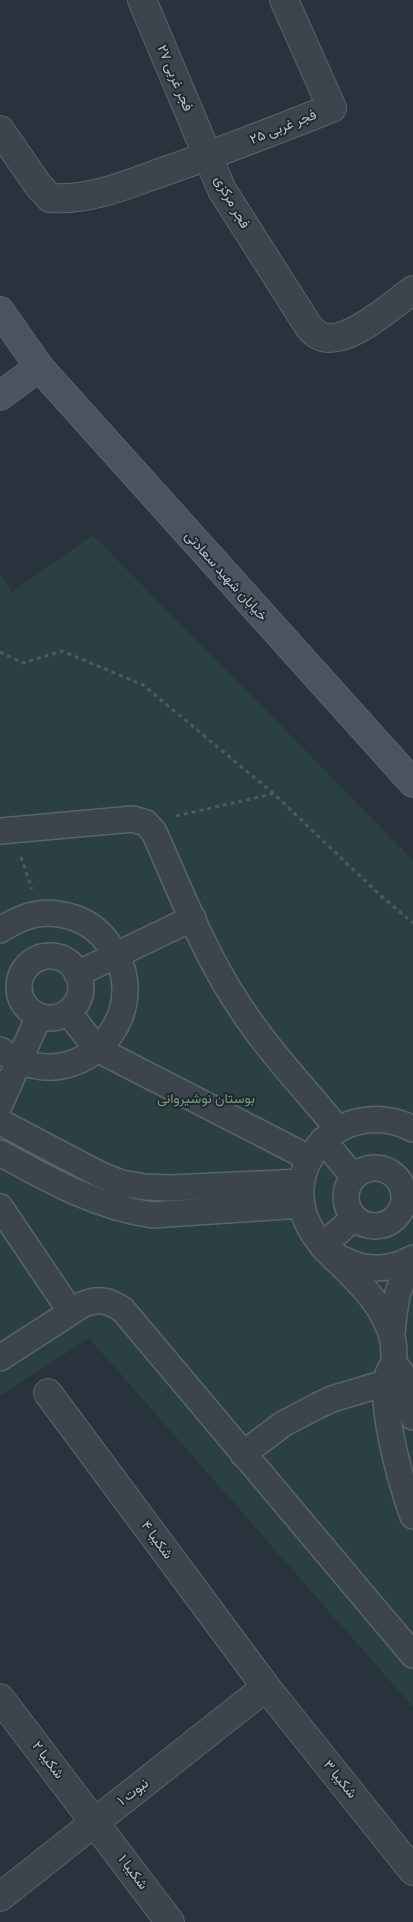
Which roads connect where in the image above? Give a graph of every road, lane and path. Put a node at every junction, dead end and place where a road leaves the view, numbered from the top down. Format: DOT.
graph roads {
  1 [pos="142,0"];
  2 [pos="284,0"];
  3 [pos="0,130"];
  4 [pos="208,157"];
  5 [pos="413,290"];
  6 [pos="0,312"];
  7 [pos="40,368"];
  8 [pos="0,396"];
  9 [pos="0,652"];
  10 [pos="413,783"];
  11 [pos="273,794"];
  12 [pos="146,823"];
  13 [pos="6,831"];
  14 [pos="40,913"];
  15 [pos="193,918"];
  16 [pos="413,923"];
  17 [pos="0,930"];
  18 [pos="116,955"];
  19 [pos="77,974"];
  20 [pos="9,986"];
  21 [pos="68,1012"];
  22 [pos="39,1016"];
  23 [pos="97,1049"];
  24 [pos="9,1055"];
  25 [pos="0,1104"];
  26 [pos="0,1122"];
  27 [pos="413,1129"];
  28 [pos="323,1142"];
  29 [pos="0,1154"];
  30 [pos="353,1176"];
  31 [pos="302,1193"];
  32 [pos="0,1207"];
  33 [pos="354,1218"];
  34 [pos="322,1246"];
  35 [pos="413,1259"];
  36 [pos="70,1312"];
  37 [pos="392,1339"];
  38 [pos="0,1358"];
  39 [pos="390,1373"];
  40 [pos="48,1393"];
  41 [pos="413,1417"];
  42 [pos="243,1454"];
  43 [pos="413,1516"];
  44 [pos="413,1655"];
  45 [pos="266,1687"];
  46 [pos="0,1698"];
  47 [pos="95,1822"];
  48 [pos="413,1871"];
  49 [pos="0,1897"];
  50 [pos="170,1922"];
  1 -- 4 [label="street, فجر غربی ۲۷"];
  2 -- 4 [label="street, فجر غربی ۲۵"];
  3 -- 4 [label="street"];
  4 -- 5 [label="street, فجر مرکزی"];
  6 -- 7 [label="main road, خیابان شهید سعادتی"];
  7 -- 8 [label="main road"];
  7 -- 10 [label="main road, خیابان شهید سعادتی"];
  9 -- 11 [label="path"];
  11 -- 12 [label="path"];
  11 -- 16 [label="path"];
  12 -- 13 [label="street"];
  12 -- 15 [label="street"];
  13 -- 14 [label="path"];
  14 -- 17 [label="street"];
  14 -- 18 [label="street"];
  15 -- 18 [label="street"];
  15 -- 28 [label="street"];
  18 -- 19 [label="street"];
  18 -- 23 [label="street"];
  19 -- 20 [label="street"];
  19 -- 21 [label="street"];
  20 -- 22 [label="street"];
  21 -- 22 [label="street"];
  21 -- 23 [label="street"];
  22 -- 24 [label="street"];
  23 -- 24 [label="street"];
  23 -- 28 [label="street"];
  24 -- 25 [label="street"];
  26 -- 31 [label="street"];
  27 -- 28 [label="street"];
  28 -- 30 [label="street"];
  28 -- 31 [label="street"];
  29 -- 31 [label="street"];
  30 -- 33 [label="street"];
  30 -- 33 [label="street"];
  31 -- 34 [label="street"];
  32 -- 36 [label="street"];
  33 -- 34 [label="street"];
  34 -- 35 [label="street"];
  34 -- 37 [label="street"];
  35 -- 37 [label="street"];
  36 -- 38 [label="street"];
  36 -- 42 [label="street"];
  37 -- 39 [label="street"];
  39 -- 41 [label="street"];
  39 -- 42 [label="street"];
  39 -- 43 [label="street"];
  40 -- 45 [label="street, شکیبا ۴"];
  42 -- 44 [label="street"];
  45 -- 47 [label="street, نبوت ۱"];
  45 -- 48 [label="street, شکیبا ۳"];
  46 -- 47 [label="street, شکیبا ۲"];
  47 -- 49 [label="street, نبوت ۱"];
  47 -- 50 [label="street, شکیبا ۱"];
}
